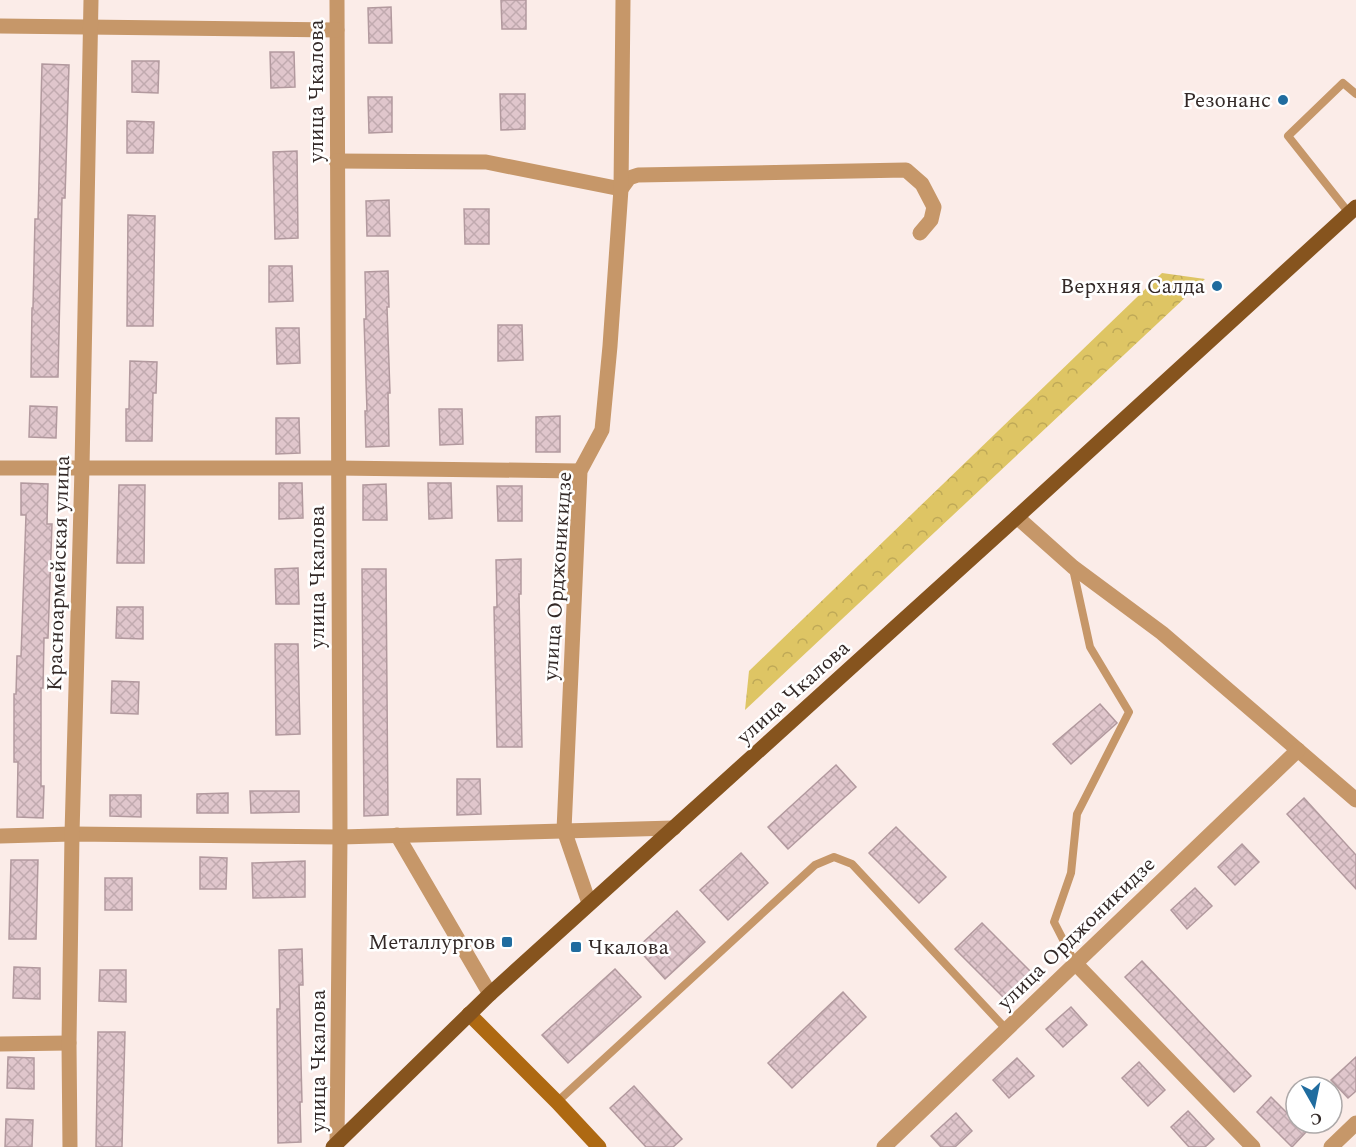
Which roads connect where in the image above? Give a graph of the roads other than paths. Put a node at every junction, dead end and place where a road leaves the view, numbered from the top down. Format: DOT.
graph roads {
  1 [pos="91,0"];
  2 [pos="337,0"];
  3 [pos="623,0"];
  4 [pos="0,26"];
  5 [pos="89,26"];
  6 [pos="337,30"];
  7 [pos="1356,94"];
  8 [pos="336,161"];
  9 [pos="621,189"];
  10 [pos="1353,210"];
  11 [pos="920,233"];
  12 [pos="0,468"];
  13 [pos="82,468"];
  14 [pos="337,468"];
  15 [pos="580,471"];
  16 [pos="1017,517"];
  17 [pos="1072,567"];
  18 [pos="1298,750"];
  19 [pos="1356,800"];
  20 [pos="674,828"];
  21 [pos="564,830"];
  22 [pos="72,834"];
  23 [pos="397,835"];
  24 [pos="0,836"];
  25 [pos="340,837"];
  26 [pos="589,903"];
  27 [pos="1075,963"];
  28 [pos="490,994"];
  29 [pos="469,1014"];
  30 [pos="1006,1029"];
  31 [pos="69,1043"];
  32 [pos="0,1044"];
  33 [pos="557,1102"];
  34 [pos="1356,1123"];
  35 [pos="335,1145"];
  36 [pos="70,1147"];
  37 [pos="599,1147"];
  38 [pos="884,1147"];
  39 [pos="1253,1147"];
  40 [pos="1331,1147"];
  1 -- 5 [label="street, Красноармейская улица"];
  2 -- 6 [label="street, улица Чкалова"];
  3 -- 9 [label="street, улица Орджоникидзе"];
  4 -- 5 [label="street"];
  5 -- 6 [label="street"];
  5 -- 13 [label="street, Красноармейская улица"];
  6 -- 8 [label="street, улица Чкалова"];
  7 -- 10 [label="lane"];
  8 -- 9 [label="street"];
  8 -- 14 [label="street, улица Чкалова"];
  9 -- 11 [label="street"];
  9 -- 15 [label="street, улица Орджоникидзе"];
  10 -- 16 [label="main road, улица Чкалова"];
  12 -- 13 [label="street"];
  13 -- 14 [label="street"];
  13 -- 22 [label="street, Красноармейская улица"];
  14 -- 15 [label="street"];
  14 -- 25 [label="street, улица Чкалова"];
  15 -- 21 [label="street, улица Орджоникидзе"];
  16 -- 17 [label="street"];
  16 -- 20 [label="main road, улица Чкалова"];
  17 -- 18 [label="street"];
  17 -- 27 [label="lane"];
  18 -- 19 [label="street"];
  18 -- 27 [label="street, улица Орджоникидзе"];
  20 -- 21 [label="street"];
  20 -- 26 [label="main road, улица Чкалова"];
  21 -- 23 [label="street"];
  21 -- 26 [label="street, улица Орджоникидзе"];
  22 -- 24 [label="street"];
  22 -- 25 [label="street"];
  22 -- 31 [label="street, Красноармейская улица"];
  23 -- 25 [label="street"];
  23 -- 28 [label="street"];
  25 -- 35 [label="street, улица Чкалова"];
  26 -- 28 [label="main road, улица Чкалова"];
  27 -- 30 [label="street, улица Орджоникидзе"];
  27 -- 39 [label="street"];
  28 -- 29 [label="main road, улица Чкалова"];
  29 -- 33 [label="main road"];
  29 -- 35 [label="main road, улица Чкалова"];
  30 -- 33 [label="lane"];
  30 -- 38 [label="street, улица Орджоникидзе"];
  31 -- 32 [label="street"];
  31 -- 36 [label="street, Красноармейская улица"];
  33 -- 37 [label="main road"];
  34 -- 40 [label="street"];
}
